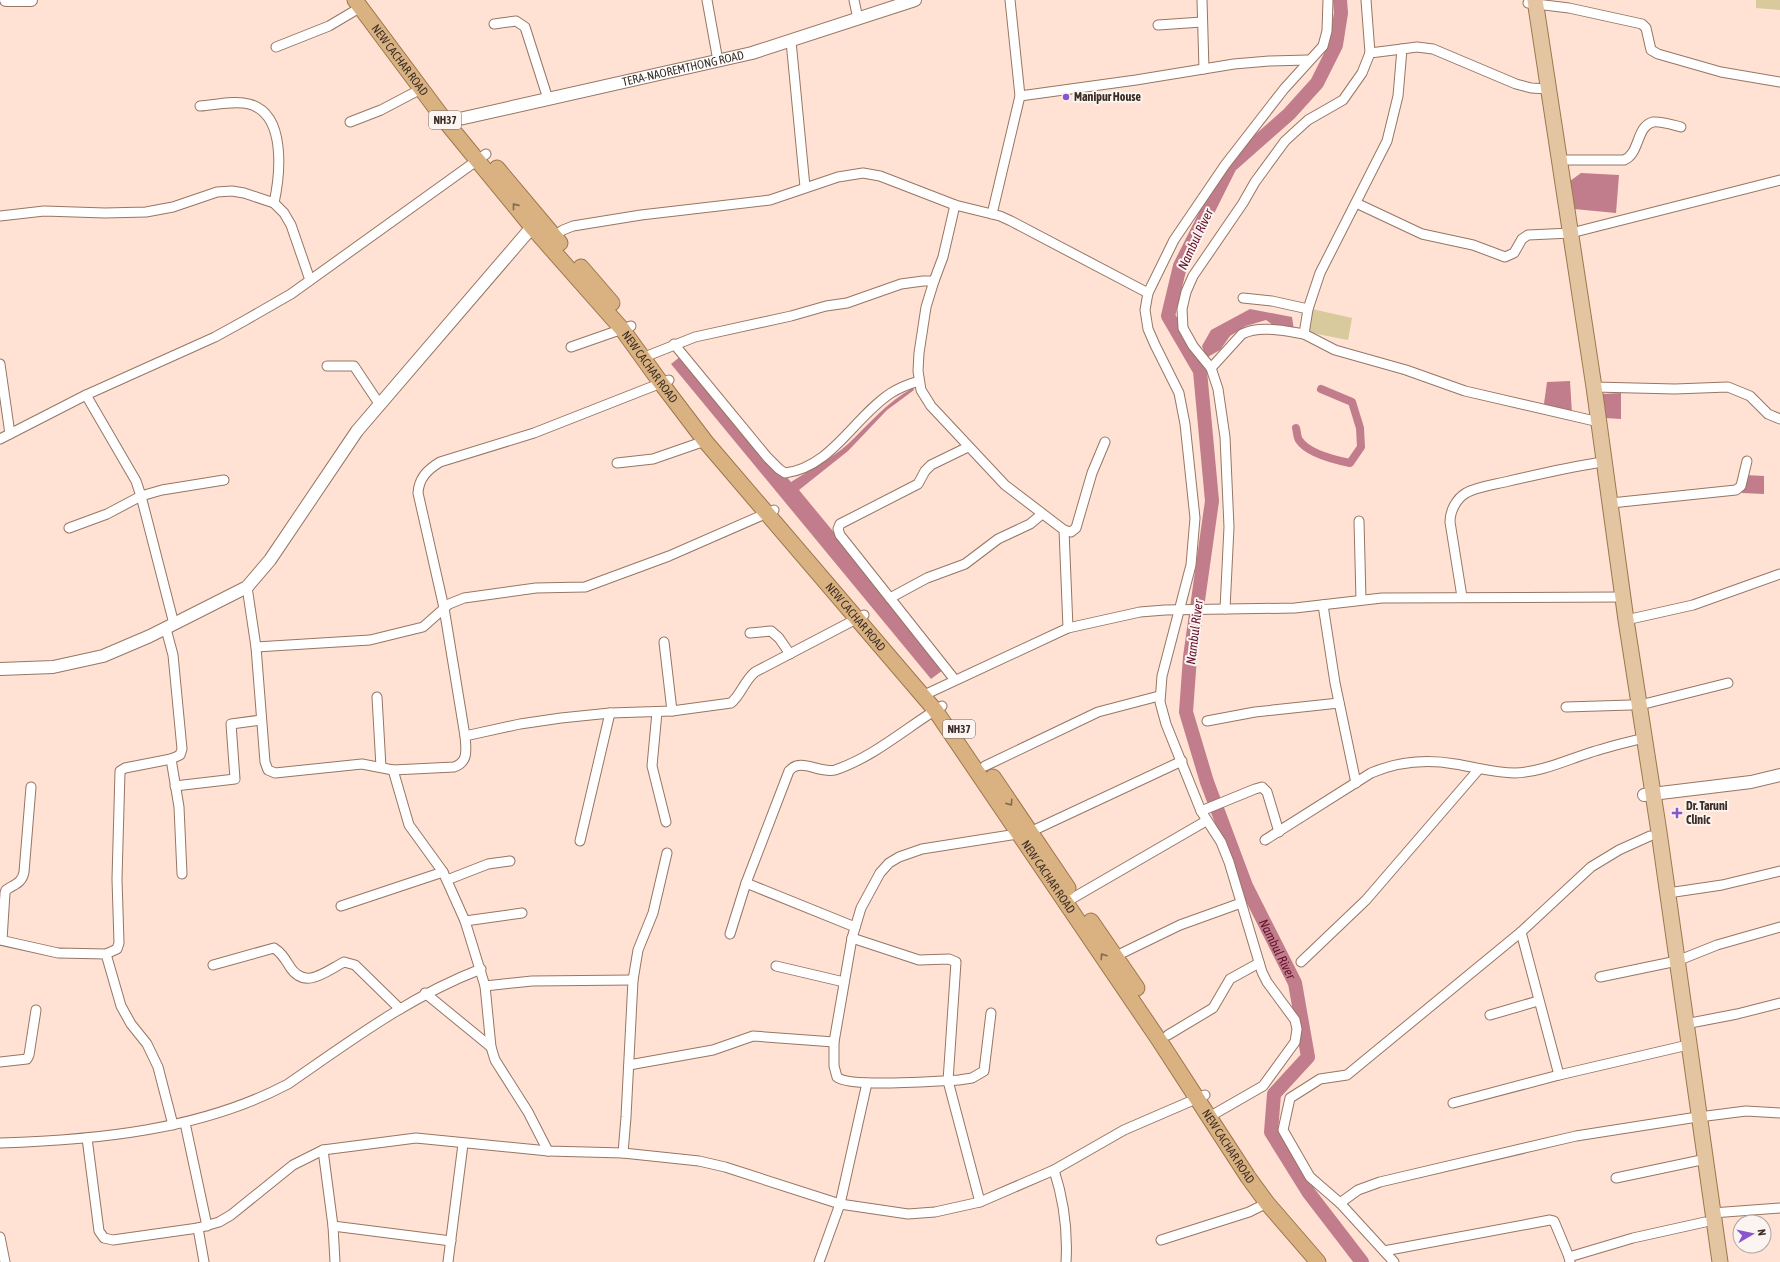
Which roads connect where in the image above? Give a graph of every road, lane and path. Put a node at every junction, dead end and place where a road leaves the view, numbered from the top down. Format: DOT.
graph roads {
  1 [pos="6,0"];
  2 [pos="31,0"];
  3 [pos="707,0"];
  4 [pos="854,0"];
  5 [pos="915,0"];
  6 [pos="1010,0"];
  7 [pos="1202,0"];
  8 [pos="1328,0"];
  9 [pos="1366,0"];
  10 [pos="361,2"];
  11 [pos="1531,2"];
  12 [pos="858,19"];
  13 [pos="1202,22"];
  14 [pos="494,24"];
  15 [pos="1158,25"];
  16 [pos="791,40"];
  17 [pos="276,47"];
  18 [pos="1402,49"];
  19 [pos="1370,53"];
  20 [pos="1308,60"];
  21 [pos="718,62"];
  22 [pos="1204,69"];
  23 [pos="1780,82"];
  24 [pos="421,89"];
  25 [pos="1544,89"];
  26 [pos="1020,96"];
  27 [pos="548,99"];
  28 [pos="200,106"];
  29 [pos="451,121"];
  30 [pos="350,122"];
  31 [pos="1681,127"];
  32 [pos="482,157"];
  33 [pos="1558,160"];
  34 [pos="1780,180"];
  35 [pos="806,187"];
  36 [pos="274,203"];
  37 [pos="1356,203"];
  38 [pos="955,205"];
  39 [pos="992,214"];
  40 [pos="0,216"];
  41 [pos="536,222"];
  42 [pos="1566,234"];
  43 [pos="550,239"];
  44 [pos="310,280"];
  45 [pos="934,281"];
  46 [pos="1148,293"];
  47 [pos="1243,298"];
  48 [pos="1308,309"];
  49 [pos="627,328"];
  50 [pos="1304,334"];
  51 [pos="674,344"];
  52 [pos="571,347"];
  53 [pos="646,356"];
  54 [pos="0,364"];
  55 [pos="327,366"];
  56 [pos="1211,368"];
  57 [pos="665,381"];
  58 [pos="919,381"];
  59 [pos="1594,387"];
  60 [pos="86,396"];
  61 [pos="380,405"];
  62 [pos="1780,419"];
  63 [pos="1594,421"];
  64 [pos="10,434"];
  65 [pos="0,439"];
  66 [pos="705,441"];
  67 [pos="1105,442"];
  68 [pos="968,447"];
  69 [pos="1747,461"];
  70 [pos="618,463"];
  71 [pos="1596,463"];
  72 [pos="224,480"];
  73 [pos="141,496"];
  74 [pos="1611,503"];
  75 [pos="770,512"];
  76 [pos="1042,514"];
  77 [pos="1359,522"];
  78 [pos="69,528"];
  79 [pos="1064,530"];
  80 [pos="1780,574"];
  81 [pos="247,587"];
  82 [pos="1462,597"];
  83 [pos="1619,597"];
  84 [pos="890,598"];
  85 [pos="1361,600"];
  86 [pos="1323,605"];
  87 [pos="444,608"];
  88 [pos="1224,609"];
  89 [pos="1184,610"];
  90 [pos="861,617"];
  91 [pos="1626,620"];
  92 [pos="170,626"];
  93 [pos="1068,628"];
  94 [pos="750,633"];
  95 [pos="664,642"];
  96 [pos="256,647"];
  97 [pos="790,654"];
  98 [pos="0,670"];
  99 [pos="955,680"];
  100 [pos="1728,683"];
  101 [pos="926,694"];
  102 [pos="1159,696"];
  103 [pos="377,697"];
  104 [pos="1339,703"];
  105 [pos="1635,705"];
  106 [pos="1566,707"];
  107 [pos="938,708"];
  108 [pos="672,711"];
  109 [pos="657,712"];
  110 [pos="610,713"];
  111 [pos="261,720"];
  112 [pos="1208,722"];
  113 [pos="465,736"];
  114 [pos="1636,740"];
  115 [pos="172,759"];
  116 [pos="1182,761"];
  117 [pos="985,766"];
  118 [pos="381,767"];
  119 [pos="393,770"];
  120 [pos="1479,770"];
  121 [pos="1780,775"];
  122 [pos="1356,783"];
  123 [pos="175,786"];
  124 [pos="31,787"];
  125 [pos="1649,794"];
  126 [pos="1204,810"];
  127 [pos="1206,821"];
  128 [pos="666,822"];
  129 [pos="1279,832"];
  130 [pos="1024,833"];
  131 [pos="1650,836"];
  132 [pos="1264,840"];
  133 [pos="580,841"];
  134 [pos="667,853"];
  135 [pos="510,861"];
  136 [pos="1780,871"];
  137 [pos="182,874"];
  138 [pos="445,876"];
  139 [pos="746,883"];
  140 [pos="1668,893"];
  141 [pos="1070,899"];
  142 [pos="1241,903"];
  143 [pos="341,906"];
  144 [pos="522,913"];
  145 [pos="465,921"];
  146 [pos="855,927"];
  147 [pos="1780,927"];
  148 [pos="1521,932"];
  149 [pos="730,934"];
  150 [pos="852,938"];
  151 [pos="1,940"];
  152 [pos="106,954"];
  153 [pos="1116,956"];
  154 [pos="1301,962"];
  155 [pos="1673,962"];
  156 [pos="1259,964"];
  157 [pos="214,965"];
  158 [pos="776,966"];
  159 [pos="480,969"];
  160 [pos="1123,976"];
  161 [pos="1600,977"];
  162 [pos="633,980"];
  163 [pos="844,982"];
  164 [pos="485,986"];
  165 [pos="425,994"];
  166 [pos="1538,1001"];
  167 [pos="1780,1003"];
  168 [pos="400,1009"];
  169 [pos="36,1010"];
  170 [pos="992,1013"];
  171 [pos="1490,1015"];
  172 [pos="1685,1024"];
  173 [pos="1168,1035"];
  174 [pos="834,1042"];
  175 [pos="1684,1046"];
  176 [pos="491,1048"];
  177 [pos="0,1062"];
  178 [pos="629,1065"];
  179 [pos="1559,1075"];
  180 [pos="948,1081"];
  181 [pos="867,1083"];
  182 [pos="1200,1097"];
  183 [pos="1453,1103"];
  184 [pos="1216,1113"];
  185 [pos="1780,1113"];
  186 [pos="1695,1117"];
  187 [pos="185,1123"];
  188 [pos="173,1125"];
  189 [pos="87,1138"];
  190 [pos="0,1143"];
  191 [pos="463,1144"];
  192 [pos="323,1150"];
  193 [pos="548,1151"];
  194 [pos="623,1153"];
  195 [pos="1701,1160"];
  196 [pos="1054,1170"];
  197 [pos="1616,1178"];
  198 [pos="980,1202"];
  199 [pos="1267,1203"];
  200 [pos="1340,1203"];
  201 [pos="840,1204"];
  202 [pos="1780,1208"];
  203 [pos="1709,1217"];
  204 [pos="207,1226"];
  205 [pos="333,1226"];
  206 [pos="198,1228"];
  207 [pos="0,1237"];
  208 [pos="1161,1240"];
  209 [pos="451,1241"];
  210 [pos="1384,1250"];
  211 [pos="1569,1260"];
  212 [pos="5,1262"];
  213 [pos="204,1262"];
  214 [pos="335,1262"];
  215 [pos="448,1262"];
  216 [pos="819,1262"];
  217 [pos="1066,1262"];
  218 [pos="1318,1262"];
  219 [pos="1329,1262"];
  220 [pos="1394,1262"];
  221 [pos="1712,1262"];
  222 [pos="1720,1262"];
  1 -- 2 [label="street"];
  3 -- 21 [label="street"];
  4 -- 12 [label="street"];
  5 -- 12 [label="street, TERA-NAOREMTHONG ROAD"];
  6 -- 26 [label="street"];
  7 -- 13 [label="street"];
  8 -- 20 [label="street"];
  9 -- 19 [label="street"];
  10 -- 17 [label="street"];
  10 -- 24 [label="highway, NEW CACHAR ROAD / NH37"];
  10 -- 29 [label="highway, NEW CACHAR ROAD / NH37"];
  11 -- 23 [label="street"];
  11 -- 25 [label="main road"];
  12 -- 16 [label="street, TERA-NAOREMTHONG ROAD"];
  13 -- 15 [label="street"];
  13 -- 22 [label="street"];
  14 -- 27 [label="street"];
  16 -- 21 [label="street, TERA-NAOREMTHONG ROAD"];
  16 -- 35 [label="street"];
  18 -- 19 [label="street"];
  18 -- 25 [label="street"];
  18 -- 37 [label="street"];
  19 -- 56 [label="street"];
  20 -- 22 [label="street"];
  20 -- 46 [label="street"];
  21 -- 27 [label="street, TERA-NAOREMTHONG ROAD"];
  22 -- 26 [label="street"];
  24 -- 29 [label="highway, NEW CACHAR ROAD / NH37"];
  24 -- 30 [label="street"];
  25 -- 33 [label="main road"];
  25 -- 42 [label="main road"];
  26 -- 39 [label="street"];
  27 -- 29 [label="street, TERA-NAOREMTHONG ROAD"];
  28 -- 36 [label="street"];
  29 -- 32 [label="highway, NEW CACHAR ROAD / NH37"];
  31 -- 33 [label="street"];
  32 -- 41 [label="highway, NEW CACHAR ROAD / NH37"];
  32 -- 44 [label="street"];
  33 -- 42 [label="main road"];
  34 -- 42 [label="street"];
  35 -- 38 [label="street"];
  35 -- 43 [label="street"];
  36 -- 40 [label="street"];
  36 -- 44 [label="street"];
  37 -- 42 [label="street"];
  37 -- 48 [label="street"];
  38 -- 39 [label="street"];
  38 -- 45 [label="street"];
  39 -- 46 [label="street"];
  41 -- 43 [label="highway, NEW CACHAR ROAD / NH37"];
  41 -- 61 [label="street"];
  42 -- 59 [label="main road"];
  42 -- 63 [label="main road"];
  43 -- 49 [label="highway, NEW CACHAR ROAD / NH37"];
  44 -- 60 [label="street"];
  45 -- 51 [label="street"];
  45 -- 58 [label="street"];
  46 -- 89 [label="street"];
  47 -- 48 [label="street"];
  48 -- 50 [label="street"];
  49 -- 52 [label="street"];
  49 -- 53 [label="highway, NEW CACHAR ROAD / NH37"];
  50 -- 56 [label="street"];
  50 -- 63 [label="street"];
  51 -- 53 [label="street"];
  51 -- 58 [label="street"];
  53 -- 57 [label="highway, NEW CACHAR ROAD / NH37"];
  54 -- 64 [label="street"];
  55 -- 61 [label="street"];
  56 -- 88 [label="street"];
  57 -- 66 [label="highway, NEW CACHAR ROAD / NH37"];
  57 -- 75 [label="highway, NEW CACHAR ROAD / NH37"];
  57 -- 87 [label="street"];
  58 -- 68 [label="street"];
  59 -- 62 [label="street"];
  59 -- 63 [label="main road"];
  60 -- 64 [label="street"];
  60 -- 73 [label="street"];
  61 -- 81 [label="street"];
  63 -- 71 [label="main road"];
  63 -- 74 [label="main road"];
  64 -- 65 [label="street"];
  66 -- 70 [label="street"];
  66 -- 75 [label="highway, NEW CACHAR ROAD / NH37"];
  67 -- 79 [label="street"];
  68 -- 76 [label="street"];
  68 -- 84 [label="street"];
  69 -- 74 [label="street"];
  71 -- 82 [label="street"];
  71 -- 83 [label="main road"];
  72 -- 73 [label="street"];
  73 -- 78 [label="street"];
  73 -- 92 [label="street"];
  74 -- 83 [label="main road"];
  75 -- 87 [label="street"];
  75 -- 90 [label="highway, NEW CACHAR ROAD / NH37"];
  76 -- 79 [label="street"];
  76 -- 84 [label="street"];
  77 -- 85 [label="street"];
  79 -- 93 [label="street"];
  80 -- 91 [label="street"];
  81 -- 92 [label="street"];
  81 -- 96 [label="street"];
  82 -- 83 [label="street"];
  82 -- 85 [label="street"];
  83 -- 91 [label="main road"];
  83 -- 105 [label="main road"];
  84 -- 99 [label="street"];
  85 -- 86 [label="street"];
  86 -- 88 [label="street"];
  86 -- 104 [label="street"];
  87 -- 96 [label="street"];
  87 -- 113 [label="street"];
  88 -- 89 [label="street"];
  89 -- 93 [label="street"];
  89 -- 102 [label="street"];
  90 -- 97 [label="street"];
  90 -- 101 [label="highway, NEW CACHAR ROAD / NH37"];
  91 -- 105 [label="main road"];
  92 -- 98 [label="street"];
  92 -- 115 [label="street"];
  93 -- 99 [label="street"];
  94 -- 97 [label="street"];
  95 -- 108 [label="street"];
  96 -- 111 [label="street"];
  97 -- 108 [label="street"];
  99 -- 101 [label="street"];
  100 -- 105 [label="street"];
  101 -- 107 [label="highway, NEW CACHAR ROAD / NH37"];
  102 -- 116 [label="street"];
  102 -- 117 [label="street"];
  103 -- 118 [label="street"];
  104 -- 112 [label="street"];
  104 -- 122 [label="street"];
  105 -- 106 [label="street"];
  105 -- 114 [label="main road"];
  105 -- 125 [label="main road"];
  107 -- 117 [label="highway, NEW CACHAR ROAD / NH37"];
  107 -- 130 [label="highway, NEW CACHAR ROAD / NH37"];
  107 -- 139 [label="street"];
  108 -- 109 [label="street"];
  109 -- 110 [label="street"];
  109 -- 128 [label="street"];
  110 -- 113 [label="street"];
  110 -- 133 [label="street"];
  111 -- 118 [label="street"];
  111 -- 123 [label="street"];
  113 -- 119 [label="street"];
  114 -- 120 [label="street"];
  114 -- 125 [label="main road"];
  115 -- 123 [label="street"];
  115 -- 152 [label="street"];
  116 -- 126 [label="street"];
  116 -- 130 [label="street"];
  117 -- 130 [label="highway, NEW CACHAR ROAD / NH37, one-way"];
  118 -- 119 [label="street"];
  119 -- 138 [label="street"];
  120 -- 122 [label="street"];
  120 -- 154 [label="street"];
  121 -- 125 [label="street"];
  122 -- 129 [label="street"];
  123 -- 137 [label="street"];
  124 -- 151 [label="street"];
  125 -- 131 [label="main road"];
  125 -- 140 [label="main road"];
  126 -- 127 [label="street"];
  126 -- 129 [label="street"];
  127 -- 141 [label="street"];
  127 -- 142 [label="street"];
  129 -- 132 [label="street"];
  130 -- 141 [label="highway, NEW CACHAR ROAD / NH37"];
  130 -- 146 [label="street"];
  131 -- 148 [label="street"];
  131 -- 155 [label="main road"];
  134 -- 162 [label="street"];
  135 -- 138 [label="street"];
  136 -- 140 [label="street"];
  138 -- 143 [label="street"];
  138 -- 145 [label="street"];
  139 -- 146 [label="street"];
  139 -- 149 [label="street"];
  140 -- 155 [label="main road"];
  141 -- 153 [label="highway, NEW CACHAR ROAD / NH37"];
  160 -- 141 [label="highway, NEW CACHAR ROAD / NH37, one-way"];
  142 -- 153 [label="street"];
  142 -- 156 [label="street"];
  144 -- 145 [label="street"];
  145 -- 159 [label="street"];
  146 -- 150 [label="street"];
  147 -- 155 [label="street"];
  148 -- 166 [label="street"];
  148 -- 200 [label="street"];
  150 -- 163 [label="street"];
  150 -- 180 [label="street"];
  151 -- 152 [label="street"];
  152 -- 188 [label="street"];
  153 -- 160 [label="highway, NEW CACHAR ROAD / NH37"];
  155 -- 161 [label="street"];
  155 -- 172 [label="main road"];
  155 -- 175 [label="main road"];
  156 -- 173 [label="street"];
  156 -- 184 [label="street"];
  157 -- 168 [label="street"];
  158 -- 163 [label="street"];
  159 -- 164 [label="street"];
  159 -- 165 [label="street"];
  160 -- 173 [label="highway, NEW CACHAR ROAD / NH37"];
  160 -- 182 [label="highway, NEW CACHAR ROAD / NH37"];
  162 -- 164 [label="street"];
  162 -- 178 [label="street"];
  163 -- 174 [label="street"];
  164 -- 176 [label="street"];
  165 -- 168 [label="street"];
  165 -- 176 [label="street"];
  166 -- 171 [label="street"];
  166 -- 179 [label="street"];
  167 -- 172 [label="street"];
  168 -- 187 [label="street"];
  169 -- 177 [label="street"];
  170 -- 180 [label="street"];
  172 -- 175 [label="main road"];
  173 -- 182 [label="highway, NEW CACHAR ROAD / NH37"];
  174 -- 178 [label="street"];
  174 -- 181 [label="street"];
  175 -- 179 [label="street"];
  175 -- 186 [label="main road"];
  176 -- 193 [label="street"];
  178 -- 194 [label="street"];
  179 -- 183 [label="street"];
  180 -- 181 [label="street"];
  180 -- 198 [label="street"];
  181 -- 201 [label="street"];
  182 -- 184 [label="highway, NEW CACHAR ROAD / NH37"];
  182 -- 196 [label="street"];
  182 -- 199 [label="highway, NEW CACHAR ROAD / NH37"];
  184 -- 219 [label="highway, NEW CACHAR ROAD / NH37"];
  185 -- 186 [label="street"];
  186 -- 195 [label="main road"];
  186 -- 200 [label="street"];
  187 -- 188 [label="street"];
  187 -- 204 [label="street"];
  188 -- 189 [label="street"];
  189 -- 190 [label="street"];
  189 -- 206 [label="street"];
  191 -- 192 [label="street"];
  191 -- 193 [label="street"];
  191 -- 209 [label="street"];
  192 -- 204 [label="street"];
  192 -- 205 [label="street"];
  193 -- 194 [label="street"];
  194 -- 201 [label="street"];
  195 -- 197 [label="street"];
  195 -- 203 [label="main road"];
  196 -- 198 [label="street"];
  196 -- 217 [label="street"];
  198 -- 201 [label="street"];
  199 -- 208 [label="street"];
  199 -- 218 [label="highway, NEW CACHAR ROAD / NH37"];
  200 -- 210 [label="street"];
  201 -- 216 [label="street"];
  202 -- 203 [label="street"];
  203 -- 211 [label="street"];
  203 -- 221 [label="main road"];
  203 -- 222 [label="main road"];
  204 -- 206 [label="street"];
  205 -- 209 [label="street"];
  205 -- 214 [label="street"];
  206 -- 213 [label="street"];
  207 -- 212 [label="street"];
  209 -- 215 [label="street"];
  210 -- 211 [label="street"];
  210 -- 220 [label="street"];
}
